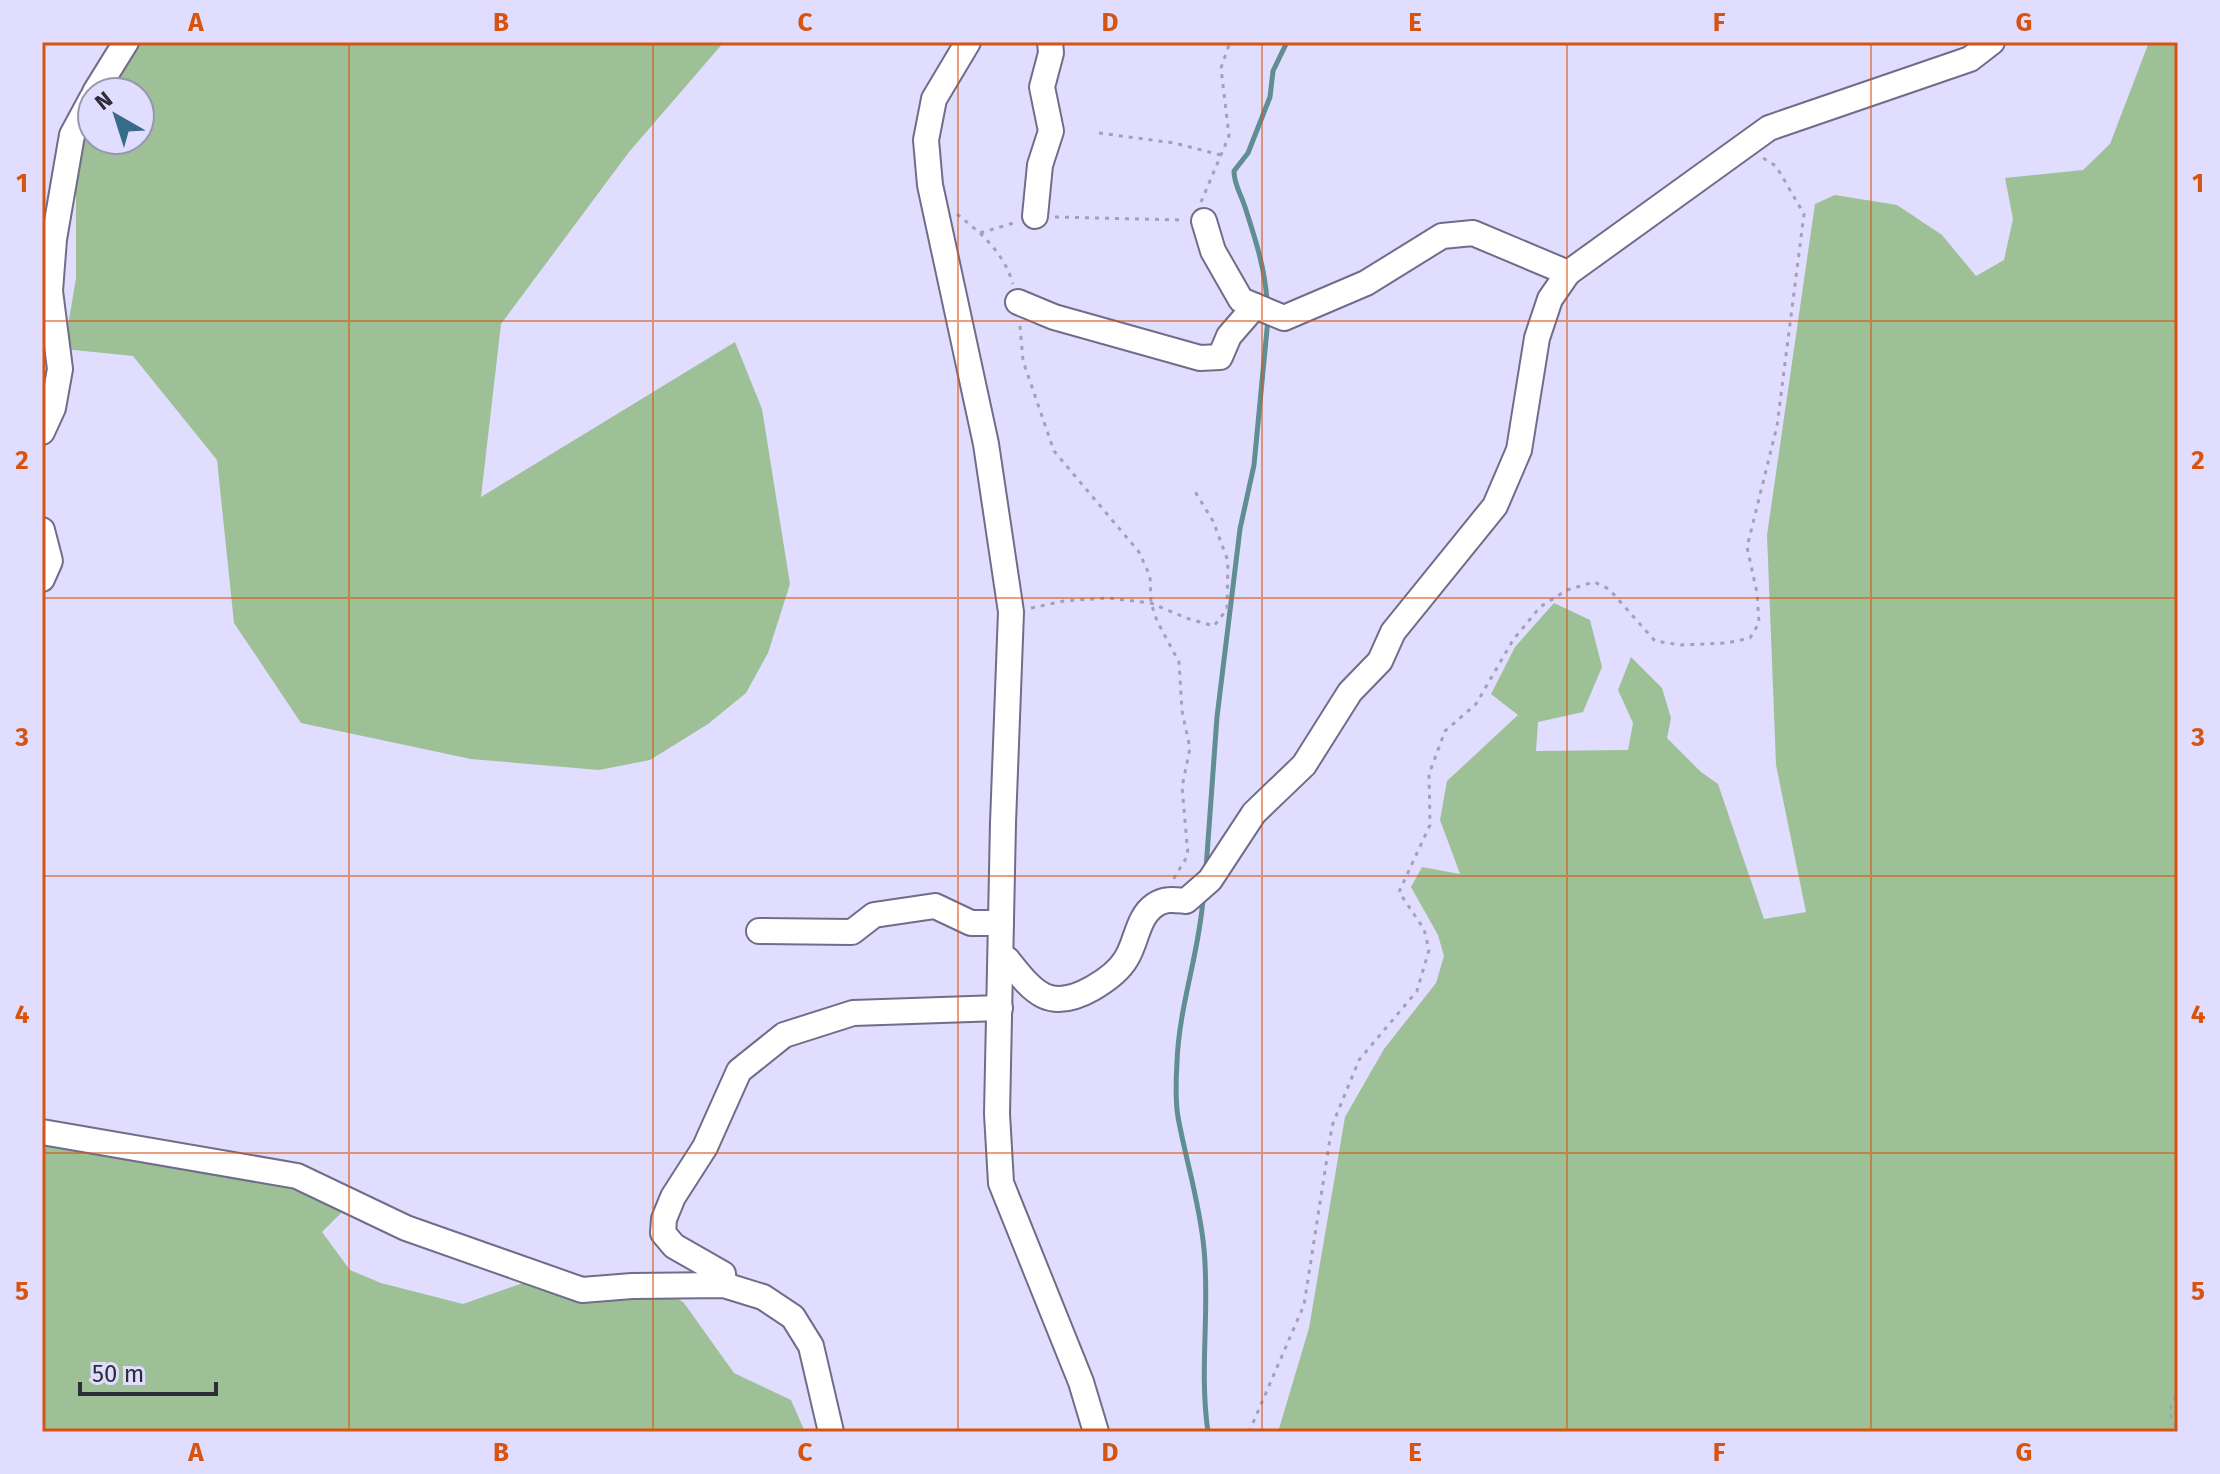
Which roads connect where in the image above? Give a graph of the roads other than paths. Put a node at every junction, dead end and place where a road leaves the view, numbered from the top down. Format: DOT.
graph roads {
  1 [pos="126,42"];
  2 [pos="968,42"];
  3 [pos="1050,42"];
  4 [pos="1992,42"];
  5 [pos="105,76"];
  6 [pos="76,128"];
  7 [pos="1035,216"];
  8 [pos="1204,221"];
  9 [pos="1568,273"];
  10 [pos="1018,302"];
  11 [pos="1255,306"];
  12 [pos="42,432"];
  13 [pos="42,530"];
  14 [pos="42,579"];
  15 [pos="1001,923"];
  16 [pos="759,931"];
  17 [pos="1001,958"];
  18 [pos="1000,1008"];
  19 [pos="42,1132"];
  20 [pos="724,1285"];
  21 [pos="831,1432"];
  22 [pos="1096,1432"];
  1 -- 5 [label="street"];
  2 -- 15 [label="street"];
  3 -- 7 [label="street"];
  4 -- 9 [label="street"];
  6 -- 12 [label="street"];
  8 -- 11 [label="street"];
  9 -- 11 [label="street"];
  9 -- 17 [label="street"];
  10 -- 11 [label="street"];
  13 -- 14 [label="street"];
  15 -- 16 [label="street"];
  15 -- 17 [label="street"];
  17 -- 18 [label="street"];
  18 -- 20 [label="street"];
  18 -- 22 [label="street"];
  19 -- 20 [label="street"];
  20 -- 21 [label="street"];
}
